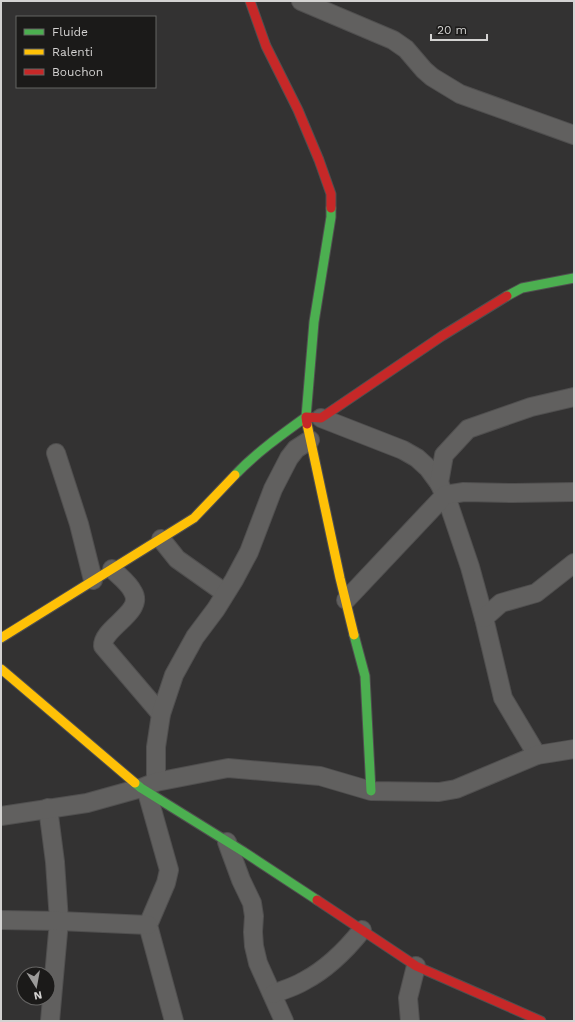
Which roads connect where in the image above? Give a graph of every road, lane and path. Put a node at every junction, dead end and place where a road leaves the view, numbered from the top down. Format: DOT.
graph roads {
  1 [pos="250,1"];
  2 [pos="301,1"];
  3 [pos="574,135"];
  4 [pos="574,278"];
  5 [pos="574,397"];
  6 [pos="314,417"];
  7 [pos="310,440"];
  8 [pos="56,453"];
  9 [pos="442,489"];
  10 [pos="574,492"];
  11 [pos="161,539"];
  12 [pos="574,562"];
  13 [pos="112,569"];
  14 [pos="93,580"];
  15 [pos="225,593"];
  16 [pos="346,600"];
  17 [pos="484,618"];
  18 [pos="1,638"];
  19 [pos="1,669"];
  20 [pos="160,714"];
  21 [pos="572,754"];
  22 [pos="538,755"];
  23 [pos="148,788"];
  24 [pos="371,791"];
  25 [pos="48,808"];
  26 [pos="1,816"];
  27 [pos="227,842"];
  28 [pos="1,920"];
  29 [pos="59,921"];
  30 [pos="148,925"];
  31 [pos="362,930"];
  32 [pos="416,966"];
  33 [pos="273,994"];
  34 [pos="50,1021"];
  35 [pos="174,1021"];
  36 [pos="284,1021"];
  37 [pos="410,1021"];
  38 [pos="541,1021"];
  1 -- 6 [label="street"];
  2 -- 3 [label="street"];
  4 -- 6 [label="street"];
  5 -- 9 [label="street"];
  6 -- 7 [label="street"];
  6 -- 9 [label="street"];
  6 -- 11 [label="street"];
  7 -- 15 [label="street"];
  7 -- 16 [label="street"];
  8 -- 14 [label="street"];
  9 -- 10 [label="street"];
  9 -- 16 [label="street"];
  9 -- 17 [label="street"];
  11 -- 13 [label="street"];
  11 -- 15 [label="street"];
  12 -- 17 [label="street"];
  13 -- 14 [label="street"];
  13 -- 20 [label="street"];
  14 -- 18 [label="street"];
  15 -- 20 [label="street"];
  16 -- 24 [label="street"];
  17 -- 22 [label="street"];
  19 -- 23 [label="street"];
  20 -- 23 [label="street"];
  21 -- 22 [label="street"];
  22 -- 24 [label="street"];
  23 -- 24 [label="street"];
  23 -- 25 [label="street"];
  23 -- 27 [label="street"];
  23 -- 30 [label="street"];
  25 -- 26 [label="street"];
  25 -- 29 [label="street"];
  27 -- 31 [label="street"];
  27 -- 33 [label="street"];
  28 -- 29 [label="street"];
  29 -- 30 [label="street"];
  29 -- 34 [label="street"];
  30 -- 35 [label="street"];
  31 -- 32 [label="street"];
  31 -- 33 [label="street"];
  32 -- 37 [label="street"];
  32 -- 38 [label="street"];
  33 -- 36 [label="street"];
}
